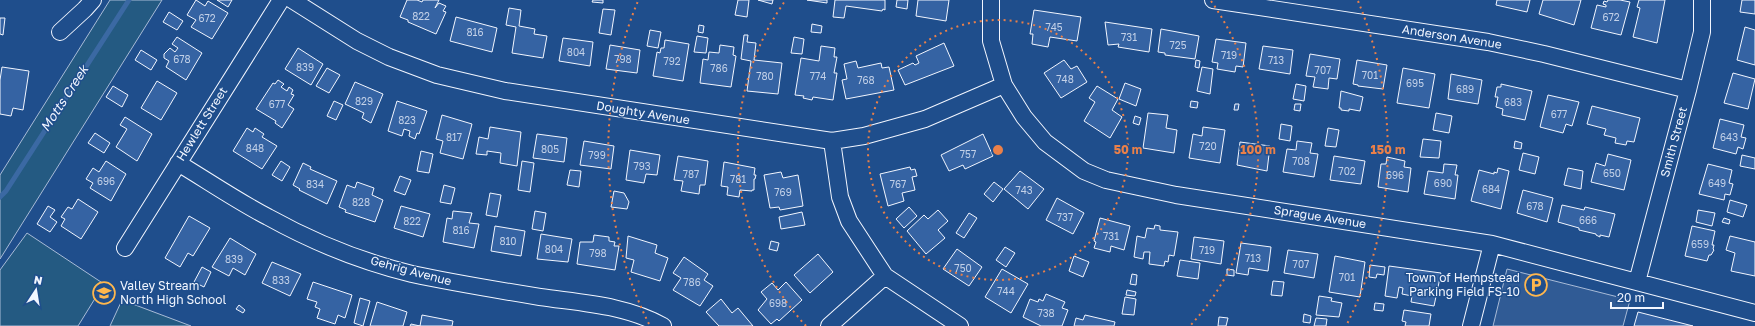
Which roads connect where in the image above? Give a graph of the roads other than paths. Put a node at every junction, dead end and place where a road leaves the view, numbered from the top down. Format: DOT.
graph roads {
  1 [pos="92,0"];
  2 [pos="281,0"];
  3 [pos="292,0"];
  4 [pos="991,0"];
  5 [pos="1213,0"];
  6 [pos="1702,0"];
  7 [pos="60,32"];
  8 [pos="1004,85"];
  9 [pos="1688,90"];
  10 [pos="832,141"];
  11 [pos="178,163"];
  12 [pos="1492,244"];
  13 [pos="125,248"];
  14 [pos="885,276"];
  15 [pos="1637,282"];
  16 [pos="1755,313"];
  17 [pos="663,326"];
  18 [pos="829,326"];
  19 [pos="960,326"];
  20 [pos="1471,326"];
  1 -- 7 [label="street"];
  2 -- 11 [label="street, Hewlett Street"];
  3 -- 10 [label="street, Doughty Avenue"];
  4 -- 8 [label="street, Sprague Avenue"];
  5 -- 9 [label="street, Anderson Avenue"];
  6 -- 9 [label="street, Smith Street"];
  8 -- 10 [label="street, Doughty Avenue"];
  8 -- 12 [label="street, Sprague Avenue"];
  9 -- 15 [label="street, Smith Street"];
  10 -- 14 [label="street"];
  11 -- 13 [label="street, Hewlett Street"];
  11 -- 17 [label="street, Gehrig Avenue"];
  12 -- 15 [label="street, Sprague Avenue"];
  12 -- 20 [label="street"];
  14 -- 18 [label="street"];
  14 -- 19 [label="street"];
  15 -- 16 [label="street, Sprague Avenue"];
}
